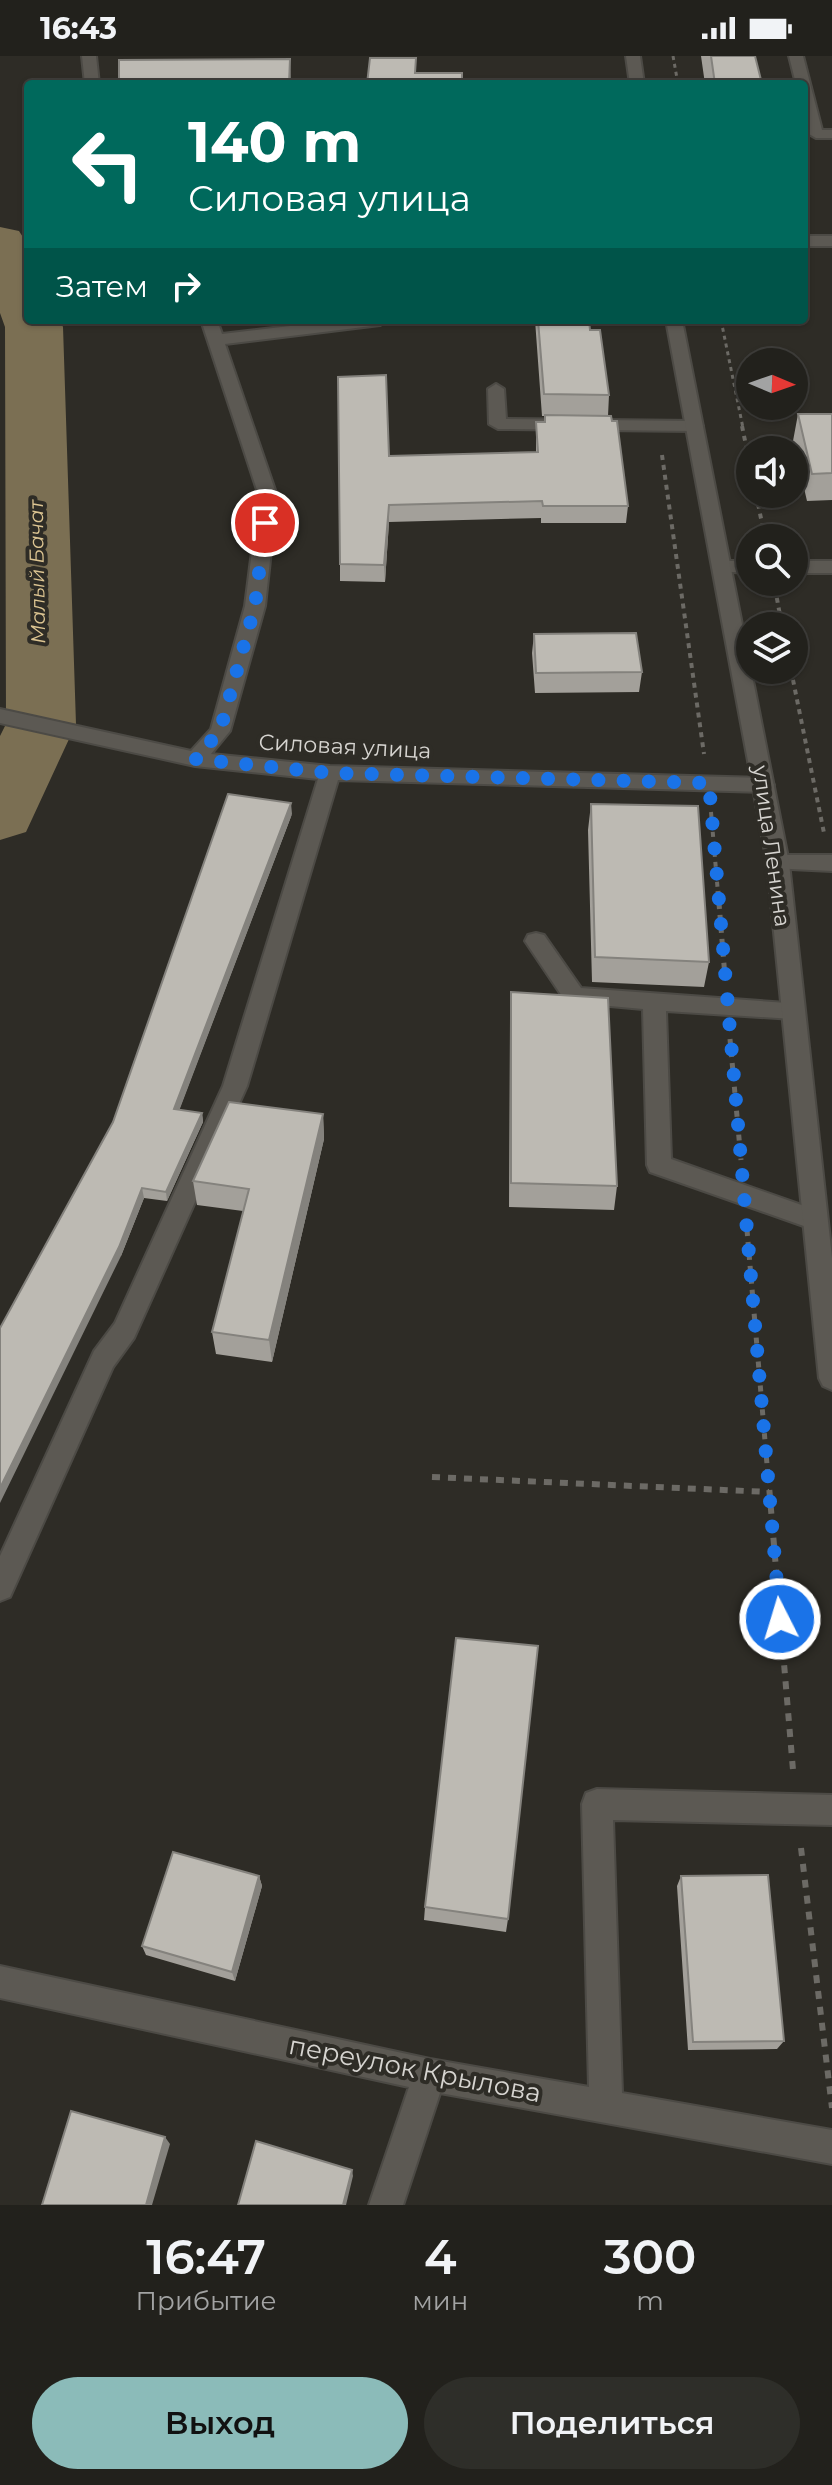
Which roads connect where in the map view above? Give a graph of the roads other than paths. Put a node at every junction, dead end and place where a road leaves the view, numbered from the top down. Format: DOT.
graph roads {
  1 [pos="89,56"];
  2 [pos="633,56"];
  3 [pos="796,56"];
  4 [pos="92,80"];
  5 [pos="636,80"];
  6 [pos="802,80"];
  7 [pos="808,104"];
  8 [pos="832,134"];
  9 [pos="808,241"];
  10 [pos="832,241"];
  11 [pos="210,324"];
  12 [pos="347,324"];
  13 [pos="675,324"];
  14 [pos="216,340"];
  15 [pos="496,389"];
  16 [pos="694,426"];
  17 [pos="722,567"];
  18 [pos="736,567"];
  19 [pos="808,567"];
  20 [pos="832,567"];
  21 [pos="0,716"];
  22 [pos="195,759"];
  23 [pos="330,773"];
  24 [pos="764,785"];
  25 [pos="778,863"];
  26 [pos="831,863"];
  27 [pos="536,941"];
  28 [pos="654,1001"];
  29 [pos="793,1010"];
  30 [pos="815,1220"];
  31 [pos="832,1378"];
  32 [pos="0,1587"];
  33 [pos="832,1810"];
  34 [pos="0,1982"];
  35 [pos="430,2075"];
  36 [pos="606,2106"];
  37 [pos="832,2147"];
  38 [pos="386,2205"];
  1 -- 4 [label="street"];
  2 -- 5 [label="street"];
  3 -- 6 [label="street"];
  7 -- 8 [label="street"];
  9 -- 10 [label="street"];
  11 -- 14 [label="street"];
  12 -- 14 [label="street"];
  13 -- 16 [label="street, улица Ленина"];
  14 -- 22 [label="street"];
  15 -- 16 [label="street"];
  16 -- 17 [label="street, улица Ленина"];
  17 -- 18 [label="street"];
  17 -- 24 [label="street, улица Ленина"];
  19 -- 20 [label="street"];
  21 -- 22 [label="street, Силовая улица"];
  22 -- 23 [label="street, Силовая улица"];
  23 -- 24 [label="street, Силовая улица"];
  23 -- 32 [label="street"];
  24 -- 25 [label="street, улица Ленина"];
  25 -- 26 [label="street"];
  25 -- 29 [label="street, улица Ленина"];
  27 -- 28 [label="street"];
  28 -- 29 [label="street"];
  28 -- 30 [label="street"];
  29 -- 30 [label="street, улица Ленина"];
  30 -- 31 [label="street, улица Ленина"];
  33 -- 36 [label="street"];
  34 -- 35 [label="street, переулок Крылова"];
  35 -- 36 [label="street, переулок Крылова"];
  35 -- 38 [label="street"];
  36 -- 37 [label="street, переулок Крылова"];
}
